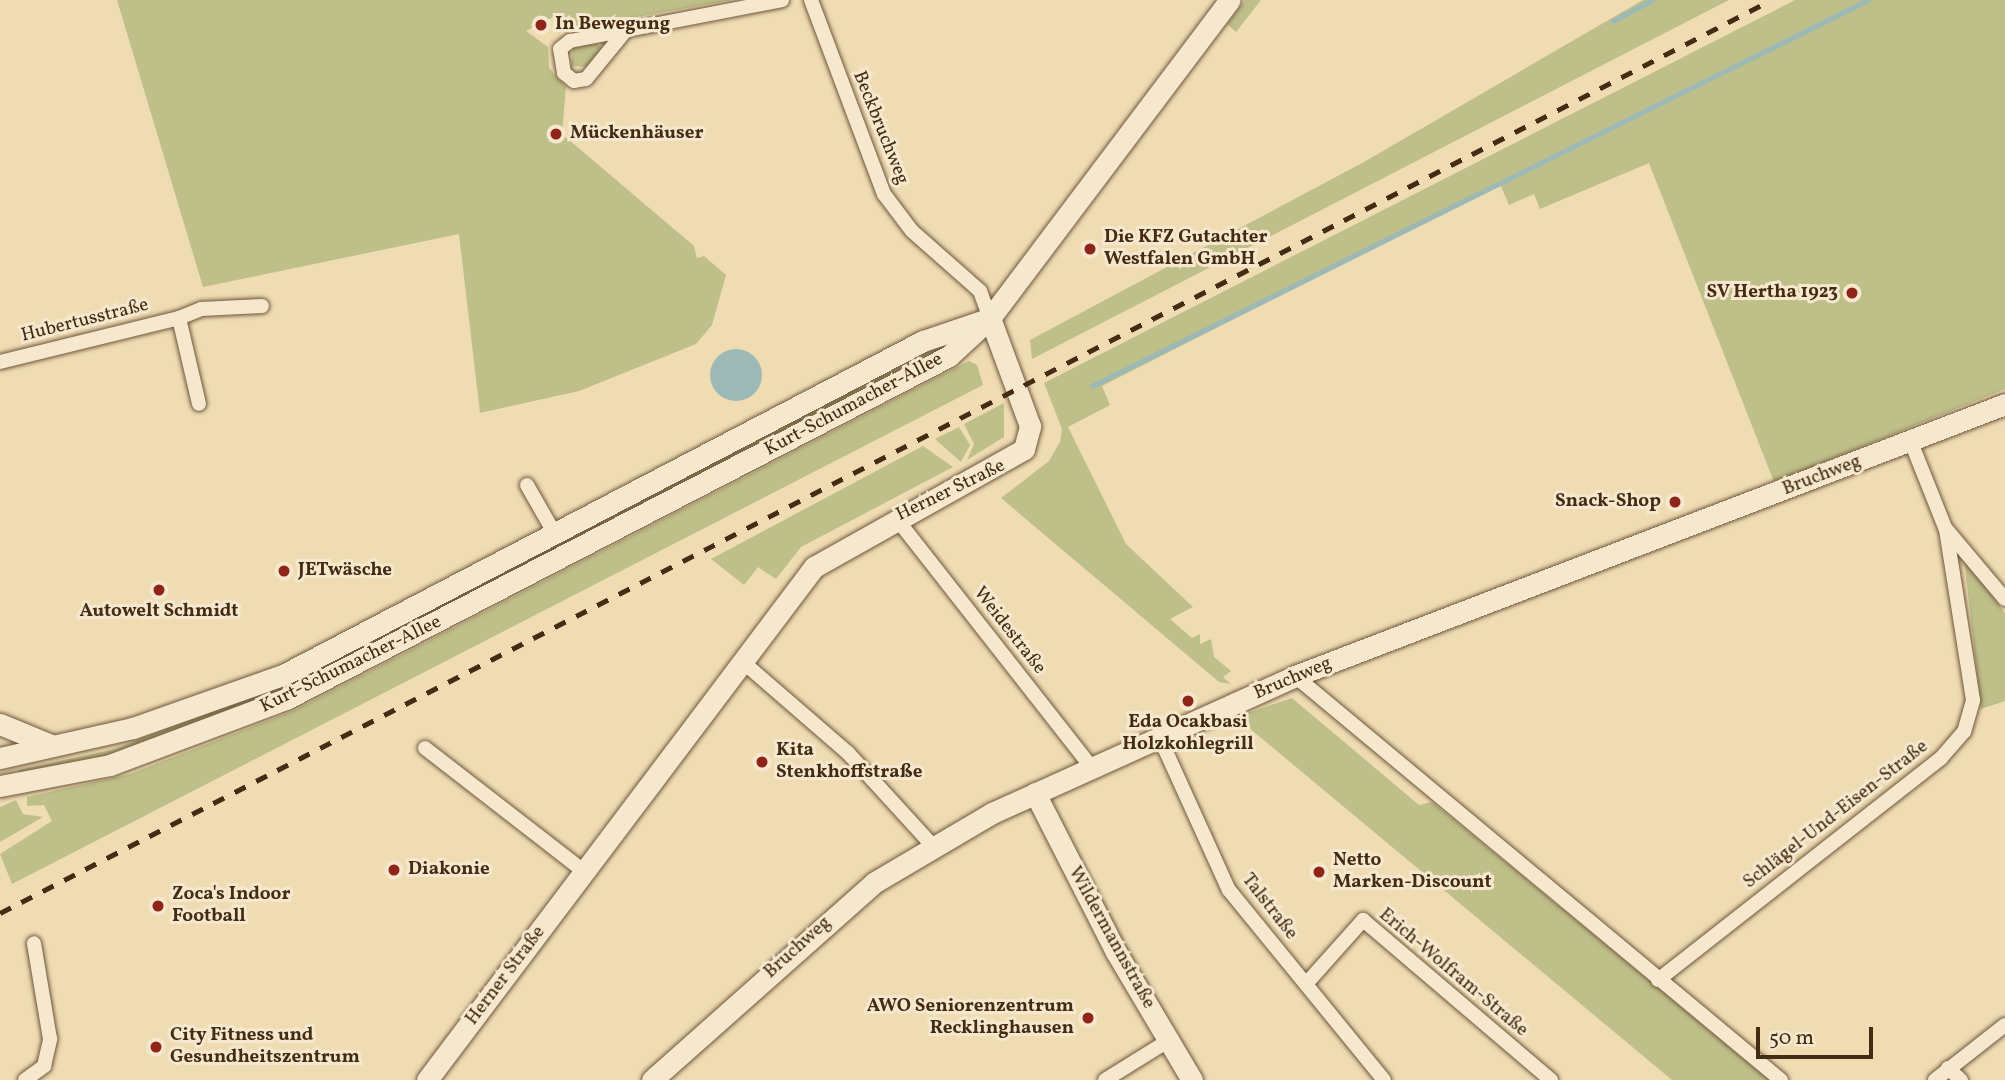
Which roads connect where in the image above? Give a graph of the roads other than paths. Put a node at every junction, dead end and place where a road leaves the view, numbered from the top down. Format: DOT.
graph roads {
  1 [pos="782,0"];
  2 [pos="811,0"];
  3 [pos="1230,0"];
  4 [pos="626,30"];
  5 [pos="262,306"];
  6 [pos="179,318"];
  7 [pos="990,318"];
  8 [pos="0,362"];
  9 [pos="199,404"];
  10 [pos="2005,404"];
  11 [pos="1911,442"];
  12 [pos="527,485"];
  13 [pos="896,518"];
  14 [pos="1946,530"];
  15 [pos="555,534"];
  16 [pos="2005,598"];
  17 [pos="743,662"];
  18 [pos="1295,676"];
  19 [pos="0,724"];
  20 [pos="1158,736"];
  21 [pos="58,747"];
  22 [pos="425,748"];
  23 [pos="0,758"];
  24 [pos="1091,767"];
  25 [pos="0,786"];
  26 [pos="1035,793"];
  27 [pos="932,845"];
  28 [pos="585,872"];
  29 [pos="34,943"];
  30 [pos="1658,980"];
  31 [pos="1306,984"];
  32 [pos="2005,1025"];
  33 [pos="1168,1041"];
  34 [pos="1948,1068"];
  35 [pos="655,1079"];
  36 [pos="25,1080"];
  37 [pos="427,1080"];
  38 [pos="1105,1080"];
  39 [pos="1192,1080"];
  40 [pos="1384,1080"];
  41 [pos="1551,1080"];
  42 [pos="1781,1080"];
  43 [pos="1935,1080"];
  44 [pos="1961,1080"];
  1 -- 4 [label="street"];
  2 -- 7 [label="street, Beckbruchweg"];
  3 -- 7 [label="main road"];
  4 -- 4 [label="street"];
  5 -- 6 [label="street, Hubertusstraße"];
  6 -- 8 [label="street, Hubertusstraße"];
  6 -- 9 [label="street, Hubertusstraße"];
  7 -- 13 [label="main road, Herner Straße"];
  7 -- 15 [label="main road, Kurt-Schumacher-Allee"];
  7 -- 25 [label="main road, Kurt-Schumacher-Allee"];
  10 -- 11 [label="main road, Bruchweg"];
  11 -- 14 [label="street, Schlägel-Und-Eisen-Straße"];
  11 -- 18 [label="main road, Bruchweg"];
  12 -- 15 [label="street"];
  13 -- 17 [label="main road, Herner Straße"];
  13 -- 24 [label="street, Weidestraße"];
  14 -- 16 [label="street"];
  14 -- 30 [label="street, Schlägel-Und-Eisen-Straße"];
  15 -- 21 [label="main road, Kurt-Schumacher-Allee"];
  17 -- 27 [label="street"];
  17 -- 28 [label="main road, Herner Straße"];
  18 -- 20 [label="main road, Bruchweg"];
  18 -- 30 [label="street"];
  19 -- 21 [label="main road"];
  20 -- 24 [label="main road, Bruchweg"];
  20 -- 31 [label="street, Talstraße"];
  21 -- 23 [label="main road, Kurt-Schumacher-Allee"];
  22 -- 28 [label="street"];
  24 -- 26 [label="main road, Bruchweg"];
  26 -- 27 [label="main road, Bruchweg"];
  26 -- 33 [label="main road, Wildermannstraße"];
  27 -- 35 [label="main road, Bruchweg"];
  28 -- 37 [label="main road, Herner Straße"];
  29 -- 36 [label="street"];
  30 -- 42 [label="street"];
  31 -- 40 [label="street, Talstraße"];
  31 -- 41 [label="street, Erich-Wolfram-Straße"];
  32 -- 34 [label="street"];
  33 -- 38 [label="street"];
  33 -- 39 [label="main road, Wildermannstraße"];
  34 -- 43 [label="street"];
  34 -- 44 [label="street"];
}
